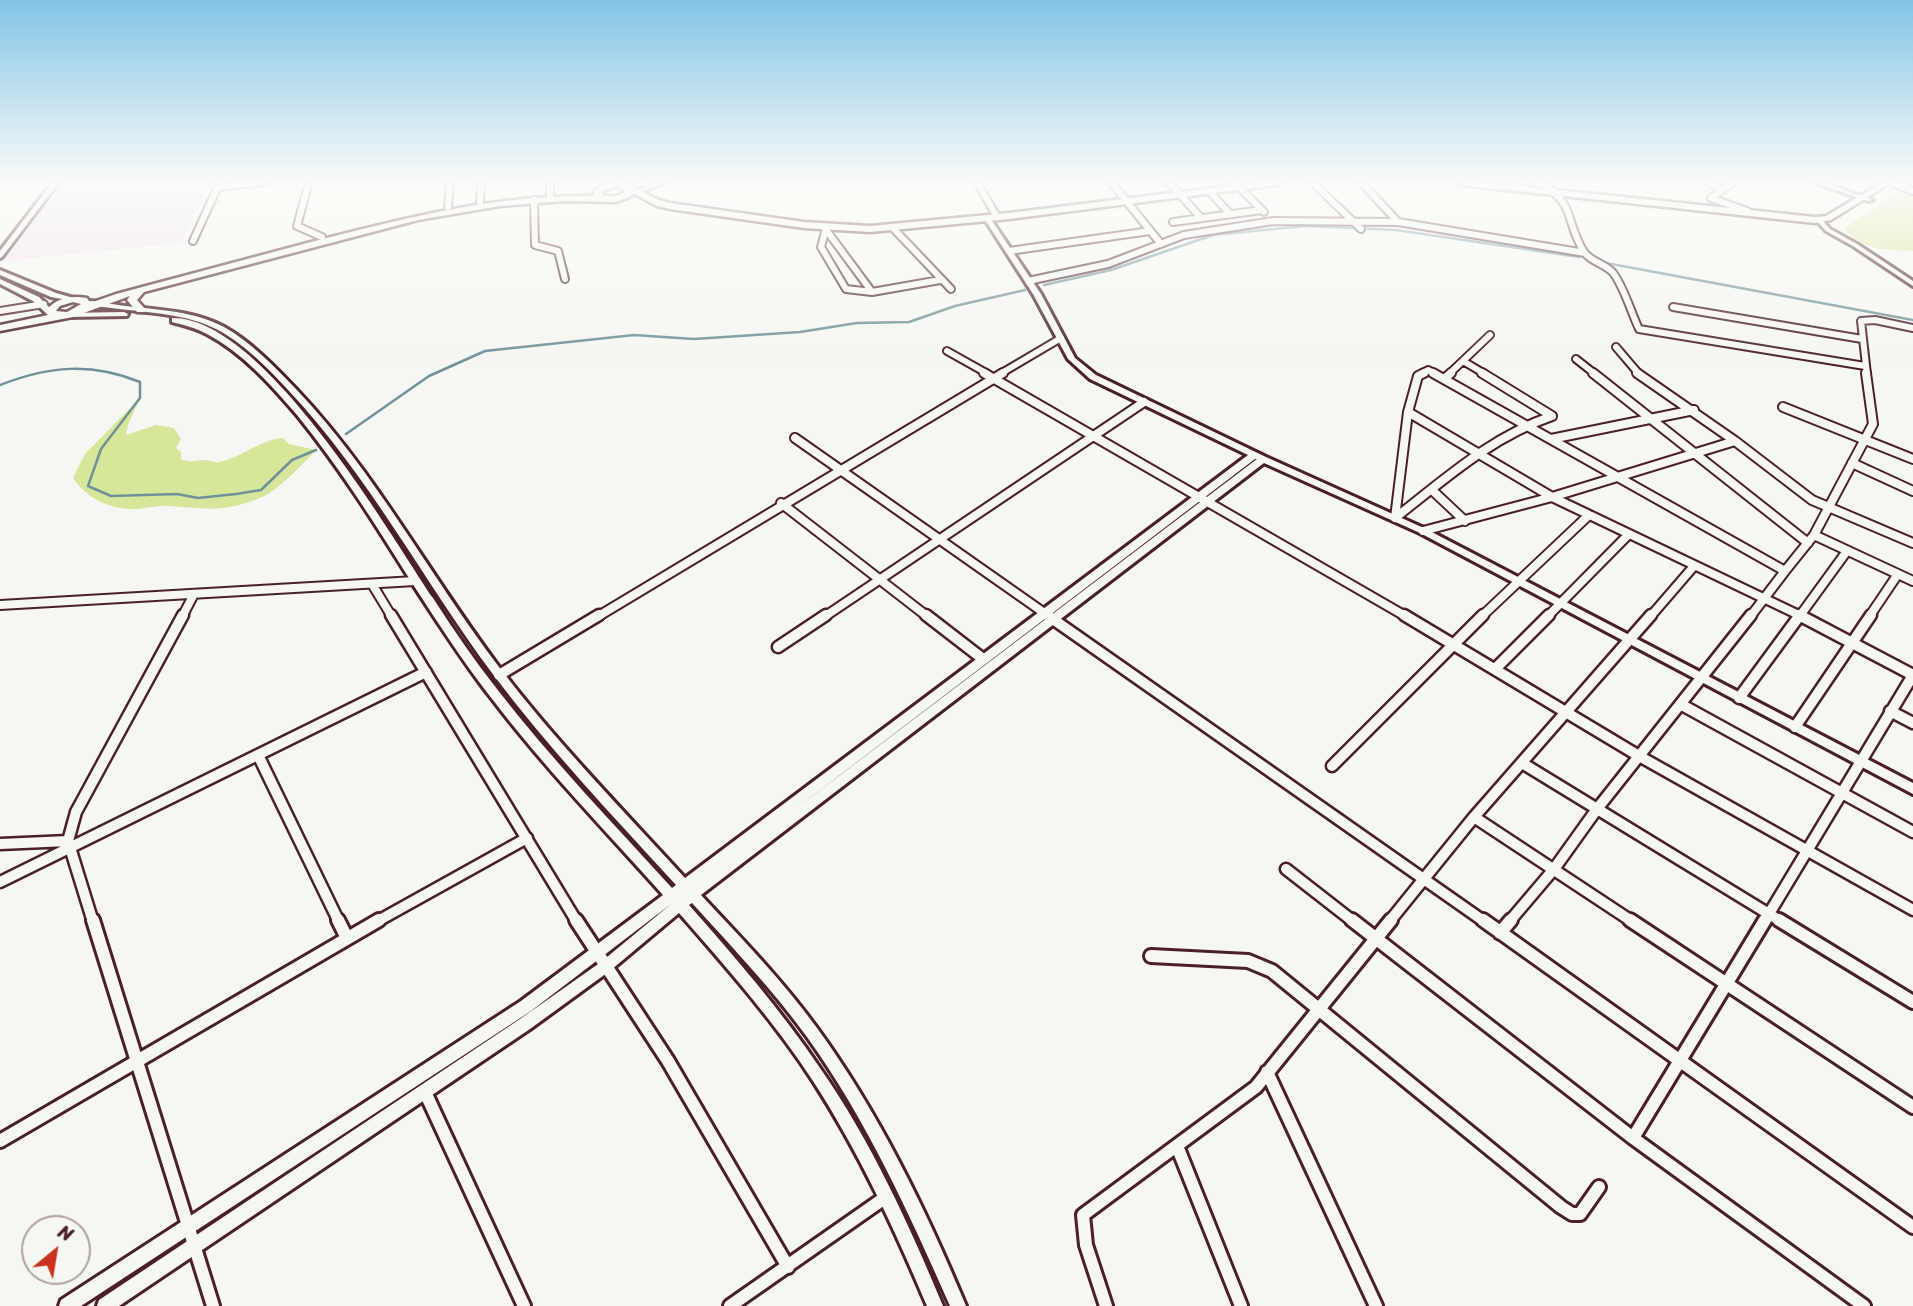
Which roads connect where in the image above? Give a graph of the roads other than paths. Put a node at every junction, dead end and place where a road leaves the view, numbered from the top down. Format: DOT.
graph roads {
  1 [pos="300,243"];
  2 [pos="319,243"];
  3 [pos="536,243"];
  4 [pos="822,243"];
  5 [pos="835,243"];
  6 [pos="906,243"];
  7 [pos="1005,243"];
  8 [pos="1066,243"];
  9 [pos="1164,243"];
  10 [pos="1524,243"];
  11 [pos="1581,243"];
  12 [pos="1852,243"];
  13 [pos="1161,244"];
  14 [pos="1009,251"];
  15 [pos="1585,253"];
  16 [pos="0,272"];
  17 [pos="565,279"];
  18 [pos="940,280"];
  19 [pos="0,281"];
  20 [pos="1028,281"];
  21 [pos="1913,284"];
  22 [pos="951,289"];
  23 [pos="141,290"];
  24 [pos="872,292"];
  25 [pos="83,303"];
  26 [pos="1673,307"];
  27 [pos="53,310"];
  28 [pos="141,310"];
  29 [pos="0,311"];
  30 [pos="0,322"];
  31 [pos="0,328"];
  32 [pos="1913,328"];
  33 [pos="1490,335"];
  34 [pos="1061,338"];
  35 [pos="1862,339"];
  36 [pos="1616,347"];
  37 [pos="947,351"];
  38 [pos="1576,359"];
  39 [pos="1464,360"];
  40 [pos="1865,366"];
  41 [pos="993,377"];
  42 [pos="1444,379"];
  43 [pos="1144,402"];
  44 [pos="1783,407"];
  45 [pos="1695,410"];
  46 [pos="1408,412"];
  47 [pos="1652,419"];
  48 [pos="1524,424"];
  49 [pos="1094,435"];
  50 [pos="795,438"];
  51 [pos="1551,439"];
  52 [pos="1864,440"];
  53 [pos="1735,441"];
  54 [pos="1478,452"];
  55 [pos="1693,452"];
  56 [pos="1258,457"];
  57 [pos="1913,459"];
  58 [pos="1852,463"];
  59 [pos="839,469"];
  60 [pos="1618,476"];
  61 [pos="1432,490"];
  62 [pos="1913,491"];
  63 [pos="1552,496"];
  64 [pos="1203,499"];
  65 [pos="781,503"];
  66 [pos="1830,508"];
  67 [pos="1589,515"];
  68 [pos="1395,518"];
  69 [pos="1465,521"];
  70 [pos="1423,531"];
  71 [pos="1629,534"];
  72 [pos="1814,535"];
  73 [pos="938,538"];
  74 [pos="1808,543"];
  75 [pos="1913,543"];
  76 [pos="1847,551"];
  77 [pos="1694,566"];
  78 [pos="1785,571"];
  79 [pos="1898,574"];
  80 [pos="880,579"];
  81 [pos="415,581"];
  82 [pos="1517,581"];
  83 [pos="1913,581"];
  84 [pos="372,584"];
  85 [pos="194,594"];
  86 [pos="1763,598"];
  87 [pos="1560,604"];
  88 [pos="0,606"];
  89 [pos="1798,614"];
  90 [pos="1049,616"];
  91 [pos="1630,640"];
  92 [pos="1851,642"];
  93 [pos="1452,644"];
  94 [pos="778,647"];
  95 [pos="983,659"];
  96 [pos="1496,668"];
  97 [pos="426,672"];
  98 [pos="499,675"];
  99 [pos="1913,675"];
  100 [pos="1702,678"];
  101 [pos="1739,698"];
  102 [pos="1682,705"];
  103 [pos="1566,711"];
  104 [pos="1890,711"];
  105 [pos="1913,723"];
  106 [pos="1795,727"];
  107 [pos="258,755"];
  108 [pos="1639,756"];
  109 [pos="1862,762"];
  110 [pos="1522,763"];
  111 [pos="1332,766"];
  112 [pos="1913,789"];
  113 [pos="1843,794"];
  114 [pos="1597,809"];
  115 [pos="1474,817"];
  116 [pos="1913,832"];
  117 [pos="527,838"];
  118 [pos="0,844"];
  119 [pos="69,844"];
  120 [pos="1809,850"];
  121 [pos="1286,869"];
  122 [pos="1553,869"];
  123 [pos="1423,878"];
  124 [pos="0,882"];
  125 [pos="685,884"];
  126 [pos="693,894"];
  127 [pos="675,900"];
  128 [pos="1913,910"];
  129 [pos="1769,914"];
  130 [pos="1500,933"];
  131 [pos="347,938"];
  132 [pos="1375,940"];
  133 [pos="1151,956"];
  134 [pos="602,960"];
  135 [pos="1727,984"];
  136 [pos="1913,1002"];
  137 [pos="1319,1008"];
  138 [pos="1681,1059"];
  139 [pos="137,1061"];
  140 [pos="1267,1072"];
  141 [pos="425,1092"];
  142 [pos="1913,1107"];
  143 [pos="1633,1138"];
  144 [pos="0,1141"];
  145 [pos="1177,1146"];
  146 [pos="1599,1186"];
  147 [pos="886,1197"];
  148 [pos="189,1225"];
  149 [pos="1913,1227"];
  150 [pos="196,1245"];
  151 [pos="788,1267"];
  152 [pos="67,1306"];
  153 [pos="105,1306"];
  154 [pos="213,1306"];
  155 [pos="524,1306"];
  156 [pos="730,1306"];
  157 [pos="934,1306"];
  158 [pos="958,1306"];
  159 [pos="1106,1306"];
  160 [pos="1241,1306"];
  161 [pos="1376,1306"];
  162 [pos="1864,1306"];
  1 -- 25 [label="main road"];
  2 -- 23 [label="main road"];
  3 -- 17 [label="street"];
  4 -- 24 [label="street"];
  5 -- 24 [label="street"];
  6 -- 18 [label="street"];
  7 -- 14 [label="street"];
  8 -- 14 [label="street"];
  9 -- 13 [label="street"];
  10 -- 15 [label="street"];
  11 -- 15 [label="street"];
  12 -- 21 [label="street"];
  13 -- 20 [label="street"];
  14 -- 20 [label="street"];
  15 -- 40 [label="street"];
  16 -- 25 [label="street"];
  18 -- 22 [label="street"];
  18 -- 24 [label="street"];
  19 -- 27 [label="street"];
  20 -- 34 [label="street"];
  23 -- 25 [label="main road"];
  23 -- 28 [label="main road"];
  25 -- 27 [label="main road"];
  25 -- 28 [label="street"];
  26 -- 35 [label="street"];
  27 -- 29 [label="street"];
  27 -- 30 [label="main road"];
  27 -- 31 [label="main road"];
  27 -- 81 [label="street"];
  28 -- 98 [label="street"];
  32 -- 35 [label="street"];
  33 -- 39 [label="street"];
  34 -- 41 [label="street"];
  34 -- 43 [label="street"];
  35 -- 40 [label="street"];
  36 -- 45 [label="street"];
  37 -- 41 [label="street"];
  38 -- 47 [label="street"];
  39 -- 42 [label="street"];
  39 -- 48 [label="street"];
  40 -- 52 [label="street"];
  41 -- 49 [label="street"];
  41 -- 59 [label="street"];
  42 -- 46 [label="street"];
  42 -- 48 [label="street"];
  43 -- 49 [label="street"];
  43 -- 56 [label="street"];
  44 -- 52 [label="street"];
  45 -- 47 [label="street"];
  45 -- 53 [label="street"];
  46 -- 54 [label="street"];
  46 -- 68 [label="street"];
  47 -- 51 [label="street"];
  47 -- 55 [label="street"];
  48 -- 51 [label="street"];
  48 -- 54 [label="street"];
  49 -- 64 [label="street"];
  49 -- 73 [label="street"];
  50 -- 59 [label="street"];
  51 -- 60 [label="street"];
  52 -- 57 [label="street"];
  52 -- 58 [label="street"];
  53 -- 55 [label="street"];
  53 -- 66 [label="street"];
  54 -- 61 [label="street"];
  54 -- 63 [label="street"];
  55 -- 60 [label="street"];
  55 -- 74 [label="street"];
  56 -- 64 [label="street"];
  56 -- 68 [label="street"];
  58 -- 62 [label="street"];
  58 -- 66 [label="street"];
  59 -- 65 [label="street"];
  59 -- 73 [label="street"];
  60 -- 63 [label="street"];
  60 -- 78 [label="street"];
  61 -- 68 [label="street"];
  61 -- 69 [label="street"];
  63 -- 67 [label="street"];
  63 -- 69 [label="street"];
  64 -- 90 [label="street"];
  64 -- 93 [label="street"];
  65 -- 80 [label="street"];
  65 -- 98 [label="street"];
  66 -- 72 [label="street"];
  66 -- 75 [label="street"];
  67 -- 71 [label="street"];
  67 -- 82 [label="street"];
  68 -- 70 [label="street"];
  69 -- 70 [label="street"];
  70 -- 82 [label="street"];
  71 -- 77 [label="street"];
  71 -- 87 [label="street"];
  72 -- 74 [label="street"];
  72 -- 76 [label="street"];
  73 -- 80 [label="street"];
  73 -- 90 [label="street"];
  74 -- 78 [label="street"];
  76 -- 79 [label="street"];
  76 -- 89 [label="street"];
  77 -- 86 [label="street"];
  77 -- 91 [label="street"];
  78 -- 86 [label="street"];
  79 -- 83 [label="street"];
  79 -- 92 [label="street"];
  80 -- 94 [label="street"];
  80 -- 95 [label="street"];
  81 -- 84 [label="street"];
  81 -- 127 [label="street"];
  82 -- 87 [label="street"];
  82 -- 93 [label="street"];
  84 -- 85 [label="street"];
  84 -- 97 [label="street"];
  85 -- 88 [label="street"];
  85 -- 119 [label="street"];
  86 -- 89 [label="street"];
  86 -- 100 [label="street"];
  87 -- 91 [label="street"];
  87 -- 96 [label="street"];
  89 -- 92 [label="street"];
  89 -- 101 [label="street"];
  90 -- 95 [label="street"];
  90 -- 123 [label="street"];
  90 -- 126 [label="street"];
  91 -- 100 [label="street"];
  91 -- 103 [label="street"];
  92 -- 99 [label="street"];
  92 -- 106 [label="street"];
  93 -- 96 [label="street"];
  93 -- 111 [label="street"];
  95 -- 125 [label="street"];
  96 -- 103 [label="street"];
  97 -- 107 [label="street"];
  97 -- 117 [label="street"];
  98 -- 125 [label="street"];
  99 -- 104 [label="street"];
  100 -- 101 [label="street"];
  100 -- 102 [label="street"];
  101 -- 106 [label="street"];
  102 -- 108 [label="street"];
  102 -- 113 [label="street"];
  103 -- 108 [label="street"];
  103 -- 110 [label="street"];
  104 -- 105 [label="street"];
  104 -- 109 [label="street"];
  106 -- 109 [label="street"];
  107 -- 119 [label="street"];
  107 -- 131 [label="street"];
  108 -- 114 [label="street"];
  108 -- 120 [label="street"];
  109 -- 112 [label="street"];
  109 -- 113 [label="street"];
  110 -- 114 [label="street"];
  110 -- 115 [label="street"];
  113 -- 116 [label="street"];
  113 -- 120 [label="street"];
  114 -- 122 [label="street"];
  114 -- 129 [label="street"];
  115 -- 122 [label="street"];
  115 -- 123 [label="street"];
  117 -- 131 [label="street"];
  117 -- 134 [label="street"];
  118 -- 119 [label="street"];
  119 -- 124 [label="street"];
  119 -- 139 [label="street"];
  120 -- 128 [label="street"];
  120 -- 129 [label="street"];
  121 -- 132 [label="street"];
  122 -- 130 [label="street"];
  122 -- 135 [label="street"];
  123 -- 130 [label="street"];
  123 -- 132 [label="street"];
  125 -- 126 [label="street"];
  125 -- 127 [label="street"];
  126 -- 127 [label="street"];
  126 -- 158 [label="street"];
  127 -- 134 [label="street"];
  127 -- 147 [label="street"];
  129 -- 135 [label="street"];
  129 -- 136 [label="street"];
  130 -- 138 [label="street"];
  131 -- 139 [label="street"];
  132 -- 137 [label="street"];
  132 -- 143 [label="street"];
  133 -- 137 [label="street"];
  134 -- 141 [label="street"];
  134 -- 148 [label="street"];
  134 -- 151 [label="street"];
  135 -- 138 [label="street"];
  135 -- 142 [label="street"];
  137 -- 140 [label="street"];
  137 -- 146 [label="street"];
  138 -- 143 [label="street"];
  138 -- 149 [label="street"];
  139 -- 144 [label="street"];
  139 -- 148 [label="street"];
  140 -- 145 [label="street"];
  140 -- 161 [label="street"];
  141 -- 150 [label="street"];
  141 -- 155 [label="street"];
  143 -- 162 [label="street"];
  145 -- 159 [label="street"];
  145 -- 160 [label="street"];
  147 -- 151 [label="street"];
  147 -- 157 [label="street"];
  148 -- 150 [label="street"];
  148 -- 152 [label="street"];
  150 -- 153 [label="street"];
  150 -- 154 [label="street"];
  151 -- 156 [label="street"];
}
